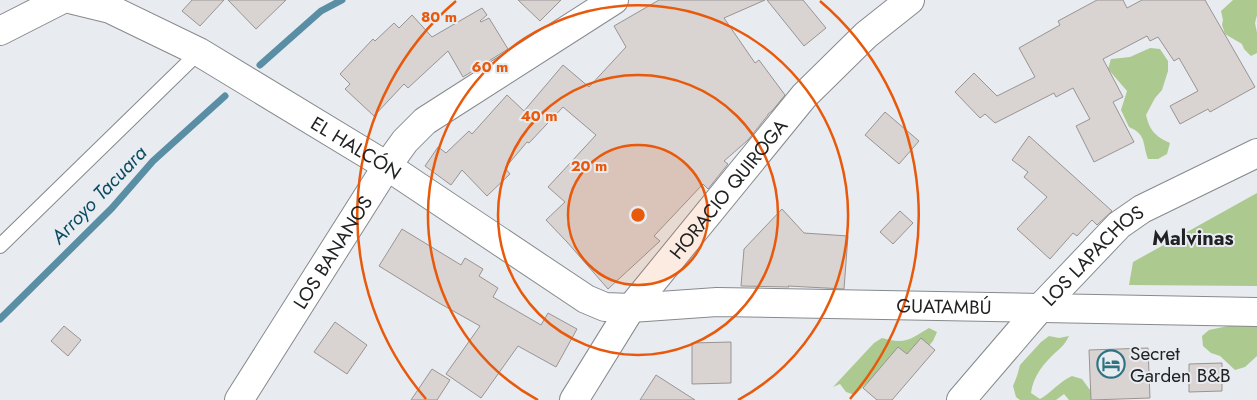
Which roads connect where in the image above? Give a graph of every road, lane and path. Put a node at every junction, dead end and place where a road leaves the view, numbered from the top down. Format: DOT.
graph roads {
  1 [pos="61,0"];
  2 [pos="73,0"];
  3 [pos="614,0"];
  4 [pos="910,0"];
  5 [pos="0,32"];
  6 [pos="199,52"];
  7 [pos="1257,152"];
  8 [pos="387,166"];
  9 [pos="0,246"];
  10 [pos="632,308"];
  11 [pos="1040,308"];
  12 [pos="1257,312"];
  13 [pos="239,400"];
  14 [pos="574,400"];
  15 [pos="961,400"];
  1 -- 5 [label="street"];
  2 -- 6 [label="street, EL HALCÓN"];
  3 -- 8 [label="street, LOS BANANOS"];
  4 -- 10 [label="street, HORACIO QUIROGA"];
  6 -- 8 [label="street, EL HALCÓN"];
  6 -- 9 [label="lane"];
  7 -- 11 [label="street, LOS LAPACHOS"];
  8 -- 10 [label="street, EL HALCÓN"];
  8 -- 13 [label="street, LOS BANANOS"];
  10 -- 11 [label="street, GUATAMBÚ"];
  10 -- 14 [label="street, HORACIO QUIROGA"];
  11 -- 12 [label="street, GUATAMBÚ"];
  11 -- 15 [label="street, LOS LAPACHOS"];
}
